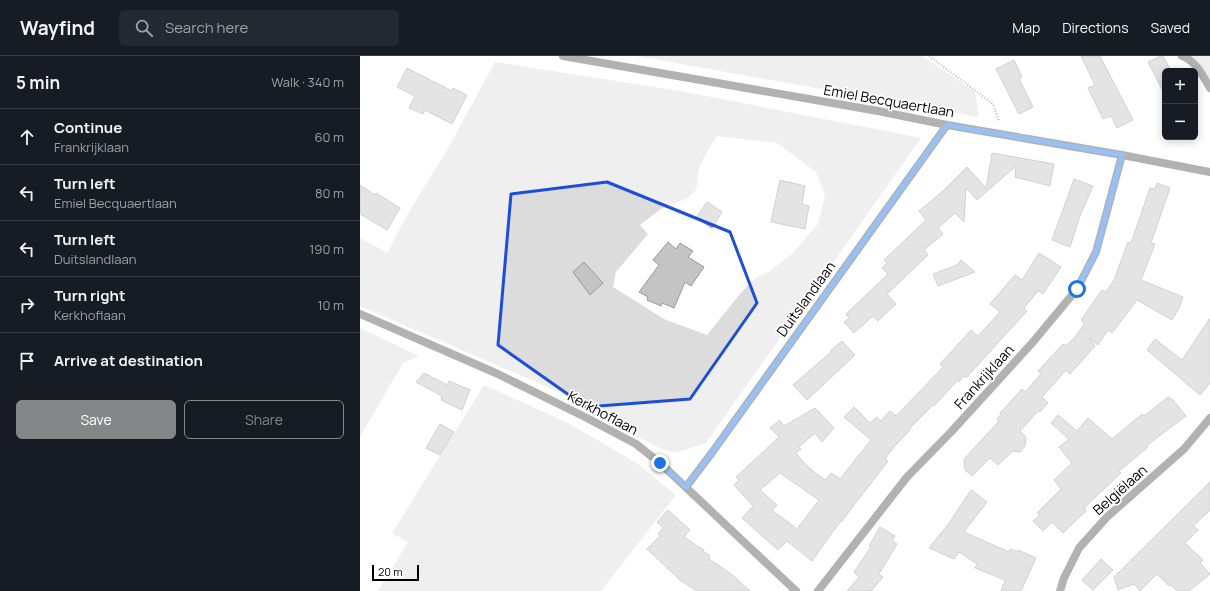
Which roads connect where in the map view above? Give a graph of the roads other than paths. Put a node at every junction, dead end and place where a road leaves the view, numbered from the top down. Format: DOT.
graph roads {
  1 [pos="563,56"];
  2 [pos="1182,56"];
  3 [pos="1210,88"];
  4 [pos="947,125"];
  5 [pos="1122,155"];
  6 [pos="1210,172"];
  7 [pos="360,314"];
  8 [pos="1210,418"];
  9 [pos="686,487"];
  10 [pos="796,591"];
  11 [pos="818,591"];
  12 [pos="1060,591"];
  1 -- 4 [label="street, Emiel Becquaertlaan"];
  2 -- 3 [label="street"];
  4 -- 5 [label="street, Emiel Becquaertlaan"];
  4 -- 9 [label="street, Duitslandlaan"];
  5 -- 6 [label="street, Emiel Becquaertlaan"];
  5 -- 11 [label="street, Frankrijklaan"];
  7 -- 9 [label="street, Kerkhoflaan"];
  8 -- 12 [label="street, Belgiëlaan"];
  9 -- 10 [label="street, Kerkhoflaan"];
}
